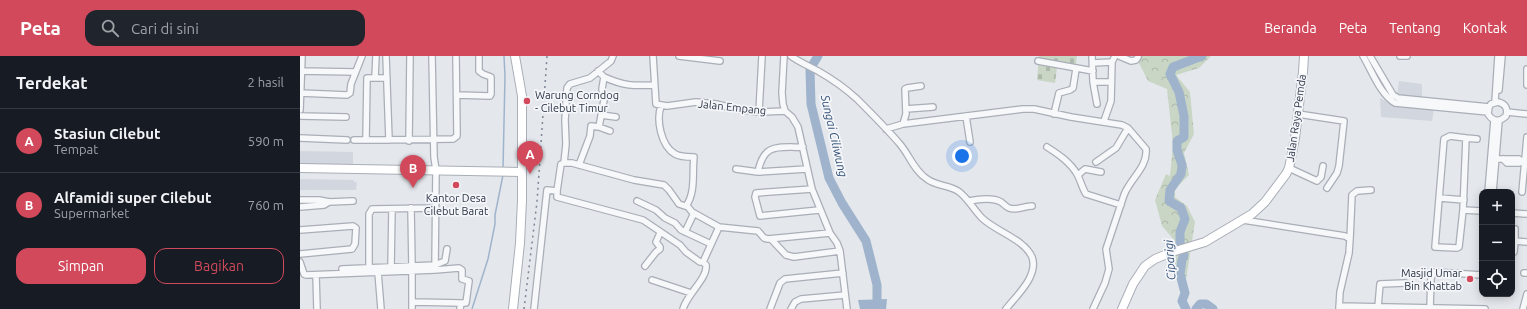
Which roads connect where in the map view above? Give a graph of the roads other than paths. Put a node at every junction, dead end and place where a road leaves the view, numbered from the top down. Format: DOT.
graph roads {
  1 [pos="302,56"];
  2 [pos="362,56"];
  3 [pos="376,56"];
  4 [pos="386,56"];
  5 [pos="410,56"];
  6 [pos="432,56"];
  7 [pos="456,56"];
  8 [pos="480,56"];
  9 [pos="515,56"];
  10 [pos="613,56"];
  11 [pos="653,56"];
  12 [pos="679,56"];
  13 [pos="762,56"];
  14 [pos="784,56"];
  15 [pos="1092,56"];
  16 [pos="1119,56"];
  17 [pos="1304,56"];
  18 [pos="1363,56"];
  19 [pos="1370,56"];
  20 [pos="1400,56"];
  21 [pos="1407,56"];
  22 [pos="1498,56"];
  23 [pos="1502,56"];
  24 [pos="793,57"];
  25 [pos="1138,57"];
  26 [pos="1114,59"];
  27 [pos="720,61"];
  28 [pos="1038,61"];
  29 [pos="1093,63"];
  30 [pos="1076,68"];
  31 [pos="1527,69"];
  32 [pos="301,71"];
  33 [pos="598,71"];
  34 [pos="1093,71"];
  35 [pos="355,72"];
  36 [pos="604,77"];
  37 [pos="1378,77"];
  38 [pos="375,78"];
  39 [pos="387,78"];
  40 [pos="1093,82"];
  41 [pos="1111,82"];
  42 [pos="654,85"];
  43 [pos="1527,85"];
  44 [pos="921,86"];
  45 [pos="300,93"];
  46 [pos="457,95"];
  47 [pos="1496,102"];
  48 [pos="1097,104"];
  49 [pos="660,106"];
  50 [pos="933,107"];
  51 [pos="906,109"];
  52 [pos="300,110"];
  53 [pos="1488,110"];
  54 [pos="785,111"];
  55 [pos="759,112"];
  56 [pos="1507,112"];
  57 [pos="1054,114"];
  58 [pos="1298,114"];
  59 [pos="1527,114"];
  60 [pos="601,115"];
  61 [pos="300,116"];
  62 [pos="966,116"];
  63 [pos="346,117"];
  64 [pos="616,117"];
  65 [pos="1496,120"];
  66 [pos="1104,122"];
  67 [pos="903,124"];
  68 [pos="600,127"];
  69 [pos="1128,128"];
  70 [pos="886,129"];
  71 [pos="610,131"];
  72 [pos="300,138"];
  73 [pos="1466,138"];
  74 [pos="1527,138"];
  75 [pos="1477,139"];
  76 [pos="347,140"];
  77 [pos="354,140"];
  78 [pos="366,140"];
  79 [pos="389,140"];
  80 [pos="434,140"];
  81 [pos="409,141"];
  82 [pos="970,142"];
  83 [pos="803,147"];
  84 [pos="1046,147"];
  85 [pos="1493,159"];
  86 [pos="1523,161"];
  87 [pos="1096,162"];
  88 [pos="564,163"];
  89 [pos="579,165"];
  90 [pos="1323,166"];
  91 [pos="300,168"];
  92 [pos="1289,168"];
  93 [pos="736,169"];
  94 [pos="436,170"];
  95 [pos="807,170"];
  96 [pos="521,172"];
  97 [pos="758,172"];
  98 [pos="1101,172"];
  99 [pos="1078,175"];
  100 [pos="1327,188"];
  101 [pos="812,189"];
  102 [pos="1488,189"];
  103 [pos="1493,189"];
  104 [pos="1524,189"];
  105 [pos="1371,190"];
  106 [pos="557,191"];
  107 [pos="1440,198"];
  108 [pos="300,200"];
  109 [pos="1464,200"];
  110 [pos="353,201"];
  111 [pos="637,201"];
  112 [pos="969,201"];
  113 [pos="329,202"];
  114 [pos="686,206"];
  115 [pos="1032,206"];
  116 [pos="1120,206"];
  117 [pos="300,207"];
  118 [pos="411,208"];
  119 [pos="436,208"];
  120 [pos="392,209"];
  121 [pos="819,210"];
  122 [pos="1463,210"];
  123 [pos="1479,211"];
  124 [pos="694,213"];
  125 [pos="1515,213"];
  126 [pos="1527,214"];
  127 [pos="1244,220"];
  128 [pos="719,227"];
  129 [pos="300,230"];
  130 [pos="685,232"];
  131 [pos="660,233"];
  132 [pos="830,233"];
  133 [pos="771,239"];
  134 [pos="1350,240"];
  135 [pos="1515,241"];
  136 [pos="1527,242"];
  137 [pos="711,244"];
  138 [pos="447,249"];
  139 [pos="840,251"];
  140 [pos="300,254"];
  141 [pos="703,262"];
  142 [pos="301,265"];
  143 [pos="645,266"];
  144 [pos="391,267"];
  145 [pos="369,268"];
  146 [pos="435,268"];
  147 [pos="342,269"];
  148 [pos="412,269"];
  149 [pos="378,272"];
  150 [pos="843,273"];
  151 [pos="300,275"];
  152 [pos="316,275"];
  153 [pos="1479,275"];
  154 [pos="652,280"];
  155 [pos="1405,283"];
  156 [pos="691,293"];
  157 [pos="845,294"];
  158 [pos="1527,294"];
  159 [pos="413,302"];
  160 [pos="460,306"];
  161 [pos="1378,307"];
  162 [pos="1339,308"];
  163 [pos="1430,308"];
  164 [pos="317,309"];
  165 [pos="381,309"];
  166 [pos="412,309"];
  167 [pos="513,309"];
  168 [pos="534,309"];
  169 [pos="683,309"];
  170 [pos="770,309"];
  171 [pos="791,309"];
  172 [pos="847,309"];
  173 [pos="1006,309"];
  174 [pos="1093,309"];
  175 [pos="1122,309"];
  176 [pos="1466,309"];
  177 [pos="1485,309"];
  178 [pos="1523,309"];
  1 -- 32 [label="street"];
  2 -- 35 [label="street"];
  3 -- 38 [label="street"];
  4 -- 39 [label="street"];
  5 -- 81 [label="street"];
  6 -- 80 [label="street"];
  7 -- 46 [label="street"];
  8 -- 46 [label="street"];
  9 -- 96 [label="main road"];
  10 -- 33 [label="street"];
  11 -- 42 [label="street"];
  12 -- 27 [label="street"];
  13 -- 55 [label="street"];
  14 -- 54 [label="street"];
  15 -- 29 [label="street"];
  16 -- 25 [label="street"];
  17 -- 58 [label="main road, Jalan Raya Pemda"];
  18 -- 37 [label="street"];
  19 -- 37 [label="street"];
  20 -- 21 [label="street"];
  22 -- 47 [label="street"];
  23 -- 47 [label="street"];
  24 -- 70 [label="street"];
  26 -- 29 [label="street"];
  26 -- 41 [label="street"];
  28 -- 30 [label="street"];
  29 -- 34 [label="street"];
  30 -- 34 [label="street"];
  30 -- 57 [label="street"];
  31 -- 43 [label="street"];
  32 -- 35 [label="street"];
  32 -- 45 [label="street"];
  33 -- 36 [label="street"];
  33 -- 88 [label="street"];
  34 -- 40 [label="street"];
  35 -- 45 [label="street"];
  36 -- 42 [label="street"];
  36 -- 60 [label="street"];
  37 -- 53 [label="street"];
  38 -- 39 [label="street"];
  38 -- 78 [label="street"];
  39 -- 79 [label="street"];
  40 -- 41 [label="street"];
  40 -- 48 [label="street"];
  41 -- 66 [label="street"];
  42 -- 49 [label="street"];
  44 -- 51 [label="street"];
  45 -- 52 [label="street"];
  46 -- 80 [label="street"];
  47 -- 53 [label="street"];
  47 -- 56 [label="street"];
  49 -- 55 [label="street, Jalan Empang"];
  49 -- 114 [label="street"];
  50 -- 51 [label="street"];
  51 -- 67 [label="street"];
  53 -- 65 [label="street"];
  54 -- 55 [label="street, Jalan Empang"];
  54 -- 83 [label="street"];
  56 -- 59 [label="street"];
  56 -- 65 [label="street"];
  57 -- 62 [label="street"];
  57 -- 66 [label="street"];
  58 -- 92 [label="main road, Jalan Raya Pemda"];
  58 -- 100 [label="street"];
  60 -- 64 [label="street"];
  60 -- 68 [label="street"];
  61 -- 63 [label="street"];
  62 -- 67 [label="street"];
  62 -- 82 [label="street"];
  65 -- 85 [label="street"];
  66 -- 69 [label="street"];
  67 -- 70 [label="street"];
  68 -- 71 [label="street"];
  68 -- 89 [label="street"];
  69 -- 87 [label="street"];
  69 -- 116 [label="street"];
  70 -- 112 [label="street"];
  72 -- 76 [label="street"];
  73 -- 75 [label="street"];
  73 -- 107 [label="street"];
  73 -- 109 [label="street"];
  74 -- 86 [label="street"];
  77 -- 78 [label="street"];
  78 -- 79 [label="street"];
  79 -- 81 [label="street"];
  80 -- 81 [label="street"];
  80 -- 94 [label="street"];
  83 -- 95 [label="street"];
  83 -- 97 [label="street"];
  84 -- 99 [label="street"];
  85 -- 86 [label="street"];
  85 -- 102 [label="street"];
  85 -- 103 [label="street"];
  86 -- 104 [label="street"];
  88 -- 89 [label="street"];
  88 -- 106 [label="street"];
  89 -- 114 [label="street"];
  90 -- 92 [label="street"];
  91 -- 94 [label="main road"];
  92 -- 127 [label="main road, Jalan Raya Pemda"];
  93 -- 97 [label="street"];
  94 -- 96 [label="main road"];
  94 -- 119 [label="street"];
  95 -- 97 [label="street"];
  95 -- 101 [label="street"];
  96 -- 167 [label="main road"];
  98 -- 99 [label="street"];
  99 -- 116 [label="street"];
  101 -- 121 [label="street"];
  101 -- 121 [label="street"];
  105 -- 134 [label="street"];
  106 -- 131 [label="street"];
  106 -- 168 [label="street"];
  107 -- 109 [label="street"];
  107 -- 122 [label="street"];
  108 -- 113 [label="street"];
  109 -- 122 [label="street"];
  110 -- 113 [label="street"];
  111 -- 130 [label="street"];
  112 -- 115 [label="street"];
  112 -- 173 [label="street"];
  113 -- 117 [label="street"];
  114 -- 124 [label="street"];
  116 -- 174 [label="street"];
  118 -- 119 [label="street"];
  118 -- 120 [label="street"];
  118 -- 148 [label="street"];
  119 -- 146 [label="street"];
  120 -- 144 [label="street"];
  120 -- 145 [label="street"];
  121 -- 132 [label="street"];
  122 -- 123 [label="street"];
  124 -- 128 [label="street"];
  124 -- 130 [label="street"];
  125 -- 126 [label="street"];
  127 -- 134 [label="street"];
  127 -- 175 [label="main road, Jalan Raya Pemda"];
  128 -- 133 [label="street"];
  128 -- 137 [label="street"];
  129 -- 140 [label="street"];
  130 -- 137 [label="street"];
  131 -- 141 [label="street"];
  131 -- 143 [label="street"];
  132 -- 133 [label="street"];
  132 -- 139 [label="street"];
  133 -- 139 [label="street"];
  134 -- 162 [label="street"];
  135 -- 136 [label="street"];
  137 -- 141 [label="street"];
  138 -- 146 [label="street"];
  139 -- 150 [label="street"];
  141 -- 156 [label="street"];
  142 -- 151 [label="street"];
  142 -- 152 [label="street"];
  144 -- 145 [label="street"];
  144 -- 148 [label="street"];
  145 -- 147 [label="street"];
  146 -- 148 [label="street"];
  146 -- 160 [label="street"];
  148 -- 149 [label="street"];
  148 -- 159 [label="street"];
  149 -- 152 [label="street"];
  149 -- 165 [label="street"];
  150 -- 157 [label="street"];
  150 -- 170 [label="street"];
  152 -- 164 [label="street"];
  153 -- 163 [label="street"];
  154 -- 156 [label="street"];
  155 -- 161 [label="street"];
  156 -- 169 [label="street"];
  157 -- 171 [label="street"];
  157 -- 172 [label="street"];
  158 -- 178 [label="street"];
  159 -- 160 [label="street"];
  159 -- 166 [label="street"];
  161 -- 162 [label="street"];
  161 -- 163 [label="street"];
  163 -- 176 [label="street"];
  176 -- 177 [label="street"];
}
